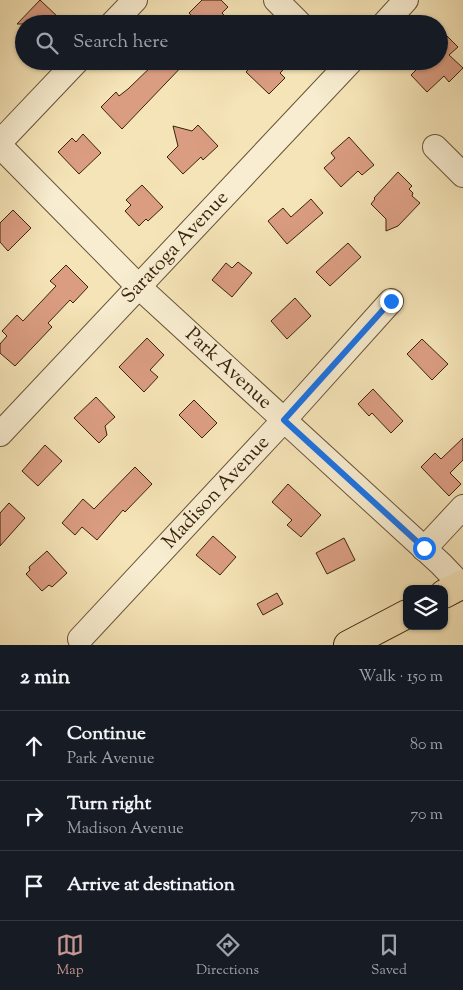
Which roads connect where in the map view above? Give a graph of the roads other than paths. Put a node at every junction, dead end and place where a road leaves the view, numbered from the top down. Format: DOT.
graph roads {
  1 [pos="135,0"];
  2 [pos="276,0"];
  3 [pos="406,0"];
  4 [pos="121,15"];
  5 [pos="291,15"];
  6 [pos="392,15"];
  7 [pos="68,70"];
  8 [pos="339,70"];
  9 [pos="0,142"];
  10 [pos="0,146"];
  11 [pos="435,147"];
  12 [pos="463,175"];
  13 [pos="139,288"];
  14 [pos="391,301"];
  15 [pos="284,420"];
  16 [pos="0,434"];
  17 [pos="463,506"];
  18 [pos="424,548"];
  19 [pos="458,588"];
  20 [pos="403,616"];
  21 [pos="80,638"];
  22 [pos="348,645"];
  1 -- 4 [label="street"];
  2 -- 5 [label="street"];
  3 -- 6 [label="street"];
  7 -- 9 [label="street"];
  8 -- 13 [label="street, Saratoga Avenue"];
  10 -- 13 [label="street, Park Avenue"];
  11 -- 12 [label="street"];
  13 -- 15 [label="street, Park Avenue"];
  13 -- 16 [label="street, Saratoga Avenue"];
  14 -- 15 [label="street, Madison Avenue"];
  15 -- 18 [label="street, Park Avenue"];
  15 -- 21 [label="street, Madison Avenue"];
  17 -- 18 [label="street"];
  18 -- 19 [label="street, Park Avenue"];
  20 -- 22 [label="main road"];
}
